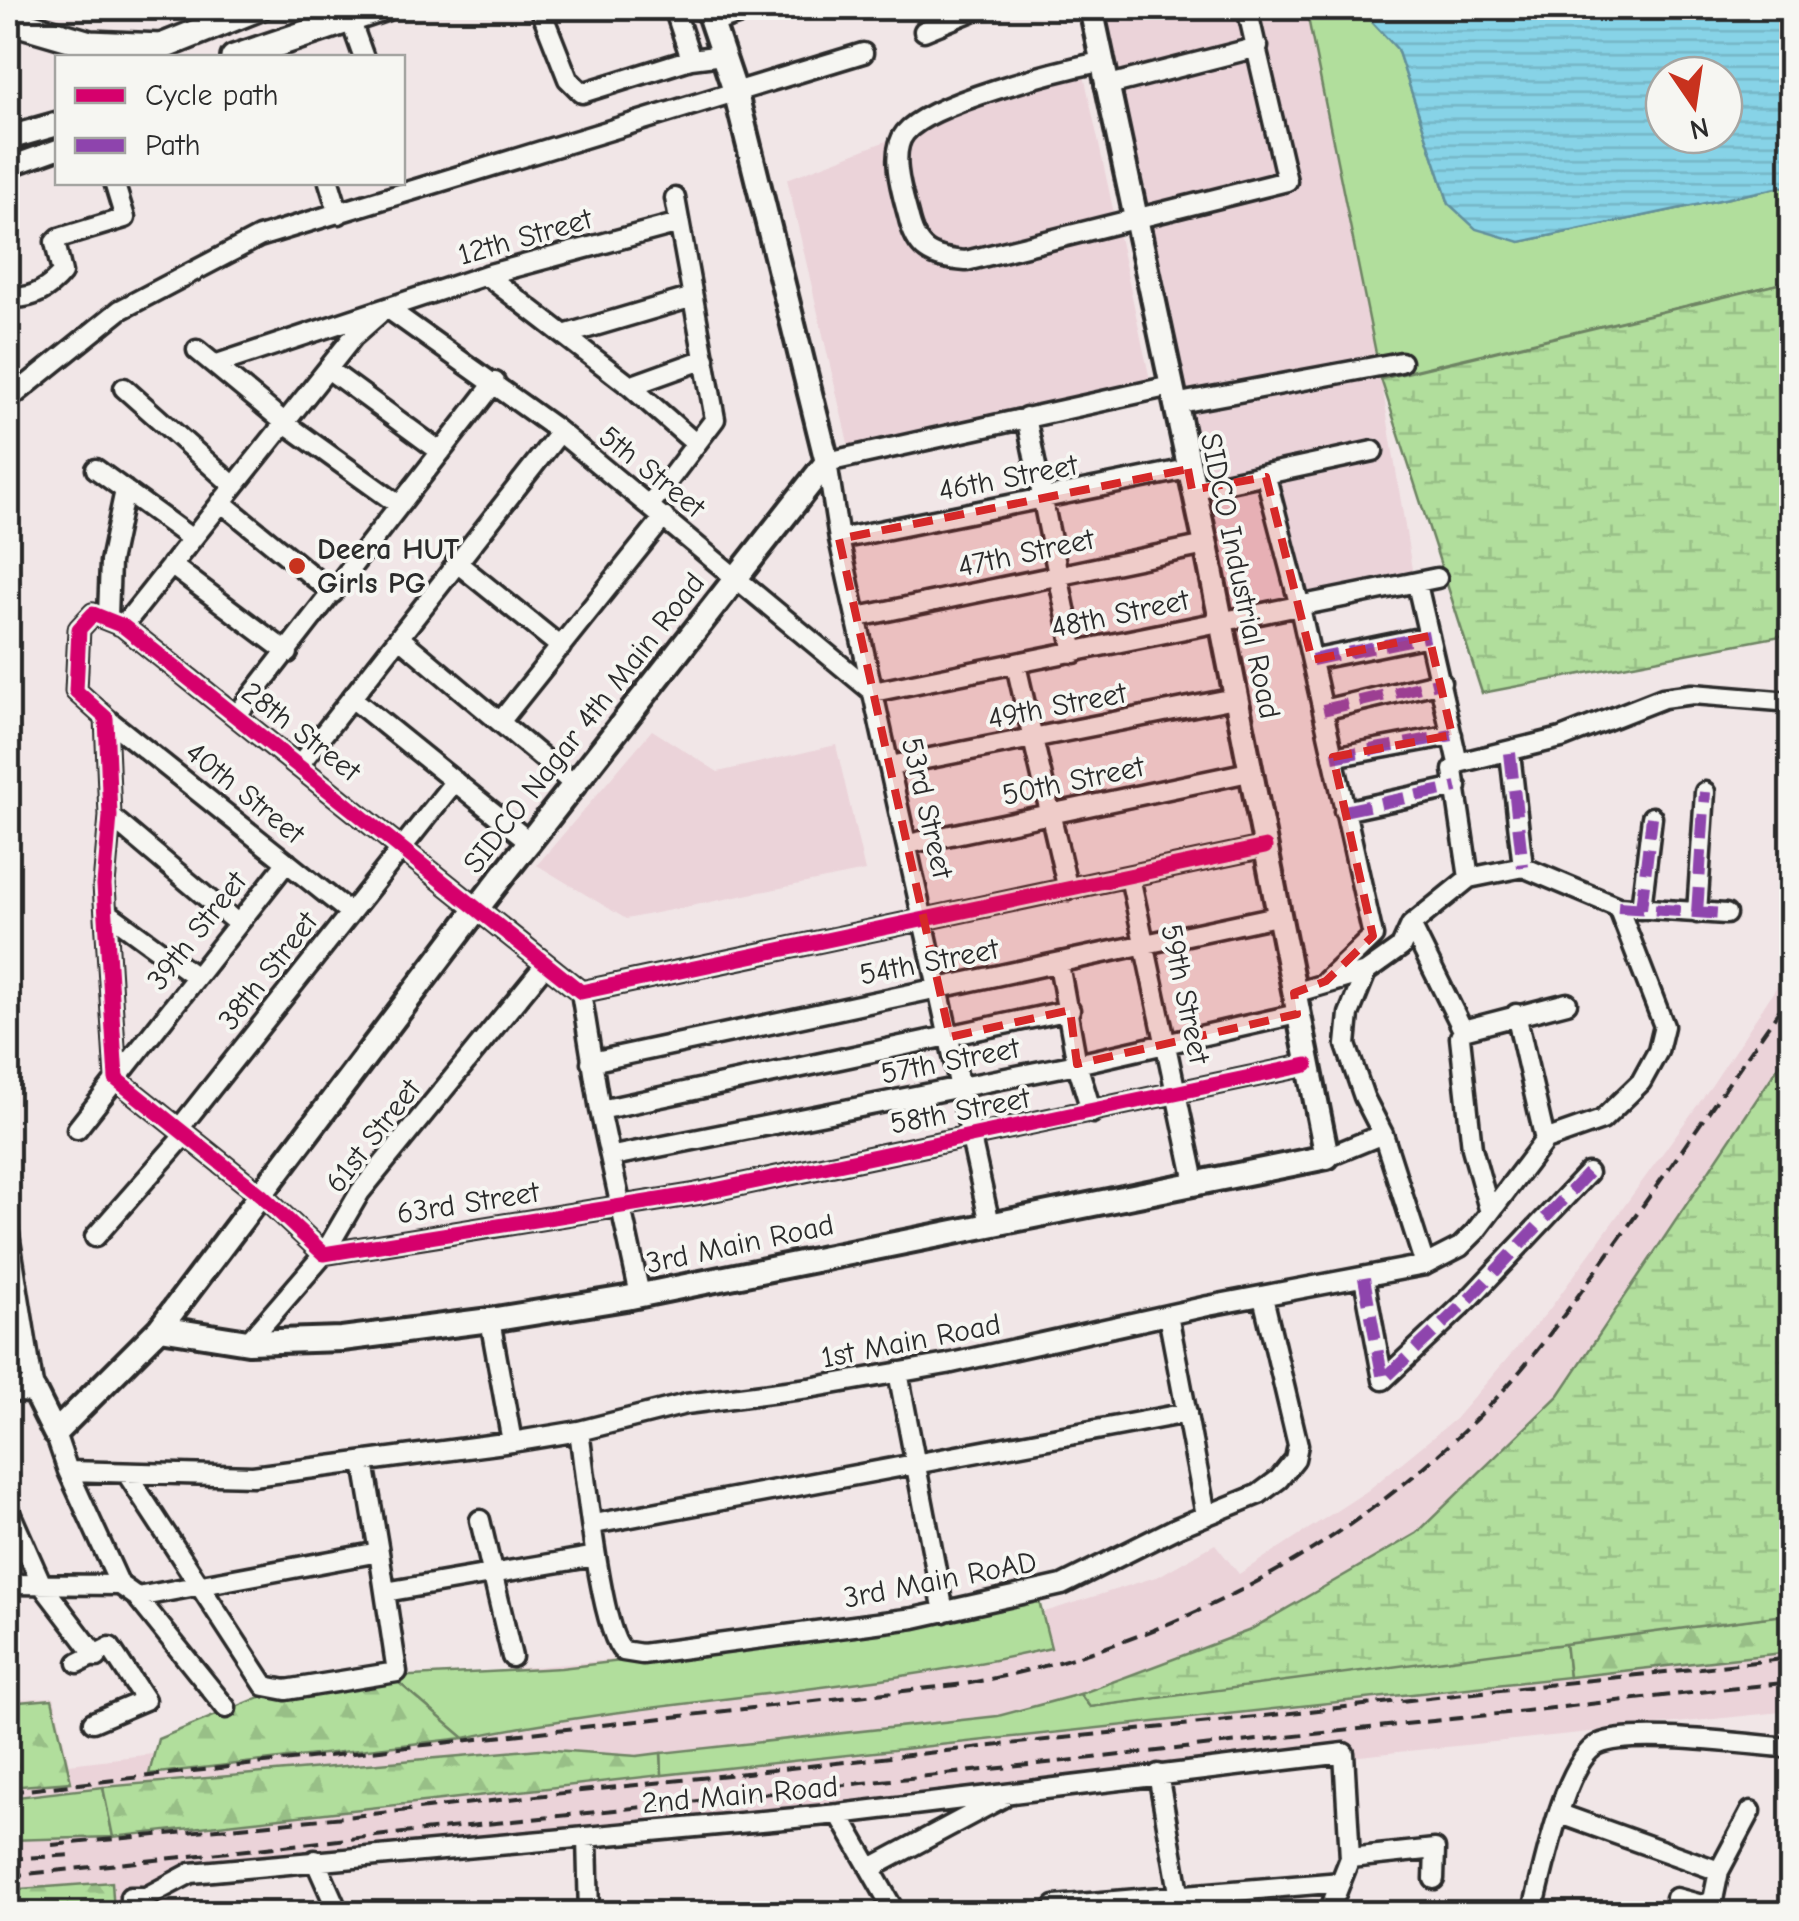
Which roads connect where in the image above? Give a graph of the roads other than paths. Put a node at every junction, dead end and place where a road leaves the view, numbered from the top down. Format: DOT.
graph roads {
  1 [pos="258,8"];
  2 [pos="383,8"];
  3 [pos="540,8"];
  4 [pos="674,8"];
  5 [pos="758,8"];
  6 [pos="980,8"];
  7 [pos="1090,8"];
  8 [pos="1247,8"];
  9 [pos="222,14"];
  10 [pos="710,15"];
  11 [pos="350,19"];
  12 [pos="8,20"];
  13 [pos="924,31"];
  14 [pos="8,36"];
  15 [pos="1258,47"];
  16 [pos="286,50"];
  17 [pos="163,52"];
  18 [pos="101,53"];
  19 [pos="863,53"];
  20 [pos="254,55"];
  21 [pos="363,55"];
  22 [pos="723,55"];
  23 [pos="691,59"];
  24 [pos="1100,62"];
  25 [pos="1105,86"];
  26 [pos="736,94"];
  27 [pos="51,134"];
  28 [pos="8,138"];
  29 [pos="8,167"];
  30 [pos="115,185"];
  31 [pos="330,185"];
  32 [pos="675,198"];
  33 [pos="339,214"];
  34 [pos="1138,218"];
  35 [pos="679,223"];
  36 [pos="486,275"];
  37 [pos="8,297"];
  38 [pos="693,297"];
  39 [pos="387,308"];
  40 [pos="564,335"];
  41 [pos="197,350"];
  42 [pos="706,359"];
  43 [pos="1401,362"];
  44 [pos="217,364"];
  45 [pos="328,368"];
  46 [pos="494,382"];
  47 [pos="630,386"];
  48 [pos="124,388"];
  49 [pos="1173,395"];
  50 [pos="8,400"];
  51 [pos="1026,417"];
  52 [pos="285,423"];
  53 [pos="560,432"];
  54 [pos="696,444"];
  55 [pos="1373,451"];
  56 [pos="441,452"];
  57 [pos="827,462"];
  58 [pos="96,468"];
  59 [pos="1266,476"];
  60 [pos="1190,480"];
  61 [pos="234,486"];
  62 [pos="125,490"];
  63 [pos="1041,501"];
  64 [pos="222,502"];
  65 [pos="399,505"];
  66 [pos="657,511"];
  67 [pos="192,539"];
  68 [pos="839,539"];
  69 [pos="1206,545"];
  70 [pos="456,562"];
  71 [pos="171,565"];
  72 [pos="1056,573"];
  73 [pos="736,578"];
  74 [pos="1437,578"];
  75 [pos="1416,584"];
  76 [pos="333,593"];
  77 [pos="1299,603"];
  78 [pos="858,617"];
  79 [pos="1220,620"];
  80 [pos="116,621"];
  81 [pos="1430,636"];
  82 [pos="400,638"];
  83 [pos="561,647"];
  84 [pos="288,653"];
  85 [pos="1074,653"];
  86 [pos="1312,660"];
  87 [pos="1016,664"];
  88 [pos="1441,682"];
  89 [pos="873,692"];
  90 [pos="1235,698"];
  91 [pos="354,699"];
  92 [pos="1792,702"];
  93 [pos="1323,710"];
  94 [pos="236,716"];
  95 [pos="106,718"];
  96 [pos="500,722"];
  97 [pos="1452,735"];
  98 [pos="1035,738"];
  99 [pos="1510,754"];
  100 [pos="1333,757"];
  101 [pos="1458,763"];
  102 [pos="299,765"];
  103 [pos="890,766"];
  104 [pos="1249,772"];
  105 [pos="455,781"];
  106 [pos="576,786"];
  107 [pos="1457,787"];
  108 [pos="1705,792"];
  109 [pos="1344,810"];
  110 [pos="1052,814"];
  111 [pos="110,816"];
  112 [pos="1652,818"];
  113 [pos="531,843"];
  114 [pos="908,844"];
  115 [pos="1265,847"];
  116 [pos="404,848"];
  117 [pos="287,862"];
  118 [pos="1523,867"];
  119 [pos="1130,876"];
  120 [pos="1469,878"];
  121 [pos="1068,890"];
  122 [pos="478,906"];
  123 [pos="1618,907"];
  124 [pos="1640,908"];
  125 [pos="107,912"];
  126 [pos="349,912"];
  127 [pos="1697,914"];
  128 [pos="1726,914"];
  129 [pos="1277,916"];
  130 [pos="923,920"];
  131 [pos="237,923"];
  132 [pos="1411,925"];
  133 [pos="1148,946"];
  134 [pos="1059,964"];
  135 [pos="546,965"];
  136 [pos="1366,972"];
  137 [pos="196,977"];
  138 [pos="1326,982"];
  139 [pos="940,988"];
  140 [pos="582,992"];
  141 [pos="1295,1003"];
  142 [pos="1568,1003"];
  143 [pos="1070,1010"];
  144 [pos="1516,1014"];
  145 [pos="1463,1030"];
  146 [pos="950,1037"];
  147 [pos="1167,1040"];
  148 [pos="591,1062"];
  149 [pos="1078,1064"];
  150 [pos="1307,1065"];
  151 [pos="116,1079"];
  152 [pos="960,1086"];
  153 [pos="1179,1094"];
  154 [pos="600,1110"];
  155 [pos="1092,1113"];
  156 [pos="78,1129"];
  157 [pos="180,1133"];
  158 [pos="1383,1134"];
  159 [pos="970,1136"];
  160 [pos="1544,1140"];
  161 [pos="612,1156"];
  162 [pos="1327,1157"];
  163 [pos="1588,1173"];
  164 [pos="1196,1182"];
  165 [pos="261,1195"];
  166 [pos="622,1205"];
  167 [pos="1489,1209"];
  168 [pos="990,1224"];
  169 [pos="8,1228"];
  170 [pos="95,1237"];
  171 [pos="324,1254"];
  172 [pos="1425,1264"];
  173 [pos="1364,1278"];
  174 [pos="640,1295"];
  175 [pos="1264,1297"];
  176 [pos="1168,1315"];
  177 [pos="490,1320"];
  178 [pos="160,1328"];
  179 [pos="248,1342"];
  180 [pos="898,1372"];
  181 [pos="8,1389"];
  182 [pos="34,1391"];
  183 [pos="1187,1412"];
  184 [pos="579,1431"];
  185 [pos="55,1432"];
  186 [pos="512,1442"];
  187 [pos="915,1461"];
  188 [pos="364,1462"];
  189 [pos="68,1471"];
  190 [pos="126,1474"];
  191 [pos="8,1508"];
  192 [pos="1206,1516"];
  193 [pos="480,1520"];
  194 [pos="594,1524"];
  195 [pos="379,1552"];
  196 [pos="596,1556"];
  197 [pos="493,1575"];
  198 [pos="8,1584"];
  199 [pos="202,1584"];
  200 [pos="42,1585"];
  201 [pos="120,1585"];
  202 [pos="385,1592"];
  203 [pos="137,1597"];
  204 [pos="944,1612"];
  205 [pos="97,1657"];
  206 [pos="512,1657"];
  207 [pos="78,1663"];
  208 [pos="226,1708"];
  209 [pos="93,1722"];
  210 [pos="1792,1748"];
  211 [pos="1158,1774"];
  212 [pos="1011,1793"];
  213 [pos="1751,1812"];
  214 [pos="839,1814"];
  215 [pos="1560,1814"];
  216 [pos="586,1838"];
  217 [pos="1350,1858"];
  218 [pos="315,1860"];
  219 [pos="870,1868"];
  220 [pos="1719,1871"];
  221 [pos="1434,1879"];
  222 [pos="1341,1882"];
  223 [pos="1180,1892"];
  224 [pos="1676,1898"];
  225 [pos="892,1912"];
  226 [pos="130,1914"];
  227 [pos="338,1914"];
  228 [pos="589,1914"];
  229 [pos="1056,1914"];
  230 [pos="1328,1914"];
  231 [pos="1532,1914"];
  1 -- 9 [label="main road"];
  2 -- 11 [label="main road"];
  3 -- 23 [label="street"];
  4 -- 23 [label="street"];
  5 -- 10 [label="street"];
  6 -- 13 [label="street"];
  7 -- 24 [label="street, SIDCO Industrial Road"];
  8 -- 15 [label="street"];
  9 -- 17 [label="main road"];
  10 -- 22 [label="street"];
  11 -- 16 [label="main road"];
  11 -- 21 [label="street"];
  12 -- 18 [label="main road"];
  14 -- 18 [label="main road"];
  15 -- 25 [label="street"];
  15 -- 34 [label="street"];
  16 -- 20 [label="main road"];
  17 -- 18 [label="main road"];
  19 -- 26 [label="street"];
  22 -- 23 [label="street"];
  22 -- 26 [label="street"];
  24 -- 25 [label="street, SIDCO Industrial Road"];
  24 -- 34 [label="street"];
  25 -- 34 [label="street, SIDCO Industrial Road"];
  26 -- 33 [label="street"];
  26 -- 57 [label="street"];
  27 -- 28 [label="street"];
  27 -- 29 [label="street"];
  30 -- 37 [label="street"];
  31 -- 33 [label="street"];
  32 -- 35 [label="street"];
  33 -- 50 [label="street"];
  34 -- 49 [label="street, SIDCO Industrial Road"];
  35 -- 36 [label="street, 12th Street"];
  35 -- 38 [label="street"];
  36 -- 39 [label="street, 12th Street"];
  36 -- 40 [label="street"];
  38 -- 40 [label="street"];
  38 -- 42 [label="street"];
  39 -- 44 [label="street, 12th Street"];
  39 -- 45 [label="street"];
  39 -- 46 [label="street, 5th Street"];
  40 -- 47 [label="street"];
  41 -- 44 [label="street"];
  42 -- 47 [label="street"];
  42 -- 54 [label="street"];
  43 -- 49 [label="street"];
  44 -- 52 [label="street"];
  45 -- 52 [label="street"];
  45 -- 56 [label="street"];
  46 -- 53 [label="street, 5th Street"];
  46 -- 56 [label="street"];
  47 -- 54 [label="street"];
  48 -- 61 [label="street"];
  49 -- 51 [label="street"];
  49 -- 60 [label="street, SIDCO Industrial Road"];
  51 -- 57 [label="street"];
  51 -- 63 [label="street"];
  52 -- 61 [label="street"];
  52 -- 65 [label="street"];
  53 -- 66 [label="street, 5th Street"];
  53 -- 70 [label="street"];
  54 -- 66 [label="street"];
  55 -- 59 [label="street, 46th Street"];
  56 -- 65 [label="street"];
  57 -- 68 [label="street, 53rd Street"];
  57 -- 73 [label="street, SIDCO Nagar 4th Main Road"];
  58 -- 62 [label="street"];
  59 -- 60 [label="street, 46th Street"];
  59 -- 77 [label="street"];
  60 -- 63 [label="street, 46th Street"];
  60 -- 69 [label="street, SIDCO Industrial Road"];
  61 -- 64 [label="street"];
  62 -- 67 [label="street"];
  62 -- 80 [label="street"];
  63 -- 68 [label="street, 46th Street"];
  63 -- 72 [label="street"];
  64 -- 67 [label="street"];
  64 -- 76 [label="street"];
  65 -- 76 [label="street"];
  66 -- 73 [label="street, 5th Street"];
  66 -- 83 [label="street"];
  67 -- 71 [label="street"];
  68 -- 78 [label="street, 53rd Street"];
  69 -- 72 [label="street, 47th Street"];
  69 -- 79 [label="street, SIDCO Industrial Road"];
  70 -- 82 [label="street"];
  70 -- 83 [label="street"];
  71 -- 80 [label="street"];
  71 -- 84 [label="street"];
  72 -- 78 [label="street, 47th Street"];
  72 -- 85 [label="street"];
  73 -- 89 [label="street, 5th Street"];
  73 -- 106 [label="street, SIDCO Nagar 4th Main Road"];
  74 -- 75 [label="street, 48th Street"];
  75 -- 77 [label="street, 48th Street"];
  75 -- 81 [label="street"];
  76 -- 84 [label="street"];
  77 -- 79 [label="street, 48th Street"];
  77 -- 86 [label="street"];
  78 -- 89 [label="street, 53rd Street"];
  79 -- 85 [label="street, 48th Street"];
  79 -- 90 [label="street, SIDCO Industrial Road"];
  80 -- 94 [label="street, 28th Street"];
  80 -- 95 [label="street, 40th Street"];
  81 -- 86 [label="street"];
  81 -- 88 [label="street"];
  82 -- 91 [label="street"];
  82 -- 96 [label="street"];
  83 -- 96 [label="street"];
  84 -- 94 [label="street"];
  85 -- 87 [label="street, 48th Street"];
  86 -- 93 [label="street"];
  87 -- 89 [label="street, 48th Street"];
  87 -- 98 [label="street"];
  88 -- 93 [label="street"];
  88 -- 97 [label="street"];
  89 -- 103 [label="street, 53rd Street"];
  90 -- 98 [label="street, 49th Street"];
  90 -- 104 [label="street, SIDCO Industrial Road"];
  91 -- 102 [label="street"];
  91 -- 105 [label="street"];
  92 -- 99 [label="street"];
  93 -- 100 [label="street"];
  94 -- 102 [label="street, 28th Street"];
  95 -- 111 [label="street"];
  95 -- 117 [label="street, 40th Street"];
  96 -- 106 [label="street"];
  97 -- 100 [label="street"];
  97 -- 101 [label="street"];
  98 -- 103 [label="street, 49th Street"];
  98 -- 110 [label="street"];
  99 -- 101 [label="street"];
  99 -- 118 [label="street"];
  100 -- 109 [label="street"];
  101 -- 107 [label="street"];
  102 -- 116 [label="street, 28th Street"];
  103 -- 114 [label="street, 53rd Street"];
  104 -- 110 [label="street, 50th Street"];
  104 -- 115 [label="street, SIDCO Industrial Road"];
  105 -- 113 [label="street"];
  105 -- 116 [label="street, 38th Street"];
  106 -- 113 [label="street, SIDCO Nagar 4th Main Road"];
  107 -- 109 [label="street"];
  107 -- 120 [label="street"];
  108 -- 127 [label="street"];
  109 -- 138 [label="street"];
  110 -- 114 [label="street, 50th Street"];
  110 -- 121 [label="street"];
  111 -- 125 [label="street"];
  111 -- 131 [label="street"];
  112 -- 124 [label="street"];
  113 -- 122 [label="street, SIDCO Nagar 4th Main Road"];
  114 -- 130 [label="street, 53rd Street"];
  115 -- 119 [label="street"];
  115 -- 129 [label="street, SIDCO Industrial Road"];
  116 -- 122 [label="street, 28th Street"];
  116 -- 126 [label="street, 38th Street"];
  117 -- 126 [label="street, 40th Street"];
  117 -- 131 [label="street, 39th Street"];
  118 -- 120 [label="street"];
  118 -- 123 [label="street"];
  119 -- 121 [label="street"];
  119 -- 133 [label="street, 59th Street"];
  120 -- 132 [label="street"];
  121 -- 130 [label="street"];
  122 -- 135 [label="street, 28th Street"];
  122 -- 165 [label="street, SIDCO Nagar 4th Main Road"];
  123 -- 124 [label="street"];
  123 -- 160 [label="street"];
  124 -- 127 [label="street"];
  125 -- 137 [label="street"];
  125 -- 151 [label="street"];
  126 -- 157 [label="street, 38th Street"];
  127 -- 128 [label="street"];
  129 -- 133 [label="street, 54th Street"];
  129 -- 141 [label="street, SIDCO Industrial Road"];
  130 -- 139 [label="street, 53rd Street"];
  130 -- 140 [label="street"];
  131 -- 137 [label="street, 39th Street"];
  132 -- 136 [label="street"];
  132 -- 145 [label="street"];
  133 -- 134 [label="street, 54th Street"];
  133 -- 147 [label="street, 59th Street"];
  134 -- 139 [label="street, 54th Street"];
  134 -- 143 [label="street"];
  135 -- 140 [label="street, 28th Street"];
  135 -- 171 [label="street, 61st Street"];
  136 -- 138 [label="street, 57th Street"];
  136 -- 158 [label="street"];
  137 -- 151 [label="street, 39th Street"];
  138 -- 141 [label="street, 57th Street"];
  139 -- 146 [label="street, 53rd Street"];
  139 -- 148 [label="street, 54th Street"];
  140 -- 148 [label="street"];
  141 -- 147 [label="street, 57th Street"];
  141 -- 150 [label="street, SIDCO Industrial Road"];
  142 -- 144 [label="street"];
  143 -- 146 [label="street"];
  143 -- 149 [label="street"];
  144 -- 145 [label="street"];
  144 -- 160 [label="street"];
  145 -- 167 [label="street"];
  146 -- 152 [label="street, 53rd Street"];
  146 -- 154 [label="street"];
  147 -- 149 [label="street, 57th Street"];
  147 -- 153 [label="street, 59th Street"];
  148 -- 154 [label="street"];
  149 -- 152 [label="street, 57th Street"];
  149 -- 155 [label="street"];
  150 -- 153 [label="street, 58th Street"];
  150 -- 162 [label="street, SIDCO Industrial Road"];
  151 -- 156 [label="street, 39th Street"];
  151 -- 157 [label="street"];
  152 -- 159 [label="street, 53rd Street"];
  152 -- 161 [label="street, 57th Street"];
  153 -- 155 [label="street, 58th Street"];
  153 -- 164 [label="street, 59th Street"];
  154 -- 161 [label="street"];
  155 -- 159 [label="street, 58th Street"];
  157 -- 165 [label="street"];
  157 -- 170 [label="street, 38th Street"];
  158 -- 162 [label="street"];
  158 -- 172 [label="street"];
  159 -- 166 [label="street, 58th Street"];
  159 -- 168 [label="street, 53rd Street"];
  160 -- 167 [label="street, 1st Main Road"];
  161 -- 166 [label="street"];
  162 -- 164 [label="street, 3rd Main Road"];
  163 -- 173 [label="street"];
  164 -- 168 [label="street, 3rd Main Road"];
  165 -- 171 [label="street"];
  165 -- 178 [label="street, SIDCO Nagar 4th Main Road"];
  166 -- 171 [label="street, 63rd Street"];
  166 -- 174 [label="street"];
  167 -- 172 [label="street, 1st Main Road"];
  168 -- 174 [label="street, 3rd Main Road"];
  169 -- 182 [label="street"];
  171 -- 179 [label="street, 61st Street"];
  172 -- 173 [label="street, 1st Main Road"];
  173 -- 175 [label="street, 1st Main Road"];
  174 -- 177 [label="street, 3rd Main Road"];
  175 -- 176 [label="street, 1st Main Road"];
  175 -- 192 [label="street, 3rd Main RoAD"];
  176 -- 180 [label="street, 1st Main Road"];
  176 -- 183 [label="street"];
  177 -- 179 [label="street, 3rd Main Road"];
  177 -- 186 [label="street"];
  178 -- 179 [label="street, 3rd Main Road"];
  178 -- 185 [label="street, SIDCO Nagar 4th Main Road"];
  180 -- 184 [label="street, 1st Main Road"];
  180 -- 187 [label="street"];
  181 -- 182 [label="street"];
  182 -- 185 [label="street"];
  183 -- 187 [label="street"];
  183 -- 192 [label="street"];
  184 -- 186 [label="street, 1st Main Road"];
  184 -- 194 [label="street, 3rd Main RoAD"];
  185 -- 189 [label="street"];
  186 -- 188 [label="street, 1st Main Road"];
  187 -- 194 [label="street"];
  187 -- 204 [label="street"];
  188 -- 190 [label="street, 1st Main Road"];
  188 -- 195 [label="street"];
  189 -- 190 [label="street, 1st Main Road"];
  189 -- 201 [label="street"];
  190 -- 199 [label="street"];
  191 -- 200 [label="street"];
  192 -- 204 [label="street, 3rd Main RoAD"];
  193 -- 197 [label="street"];
  194 -- 196 [label="street, 3rd Main RoAD"];
  195 -- 199 [label="street"];
  195 -- 202 [label="street"];
  196 -- 197 [label="street"];
  196 -- 204 [label="street, 3rd Main RoAD"];
  197 -- 202 [label="street"];
  197 -- 206 [label="street"];
  198 -- 200 [label="street"];
  199 -- 202 [label="street"];
  199 -- 203 [label="street"];
  200 -- 201 [label="street"];
  200 -- 205 [label="street"];
  201 -- 203 [label="street"];
  203 -- 208 [label="street"];
  205 -- 207 [label="street"];
  205 -- 209 [label="street"];
  210 -- 215 [label="street"];
  211 -- 212 [label="street, 2nd Main Road"];
  211 -- 217 [label="street, 2nd Main Road"];
  211 -- 223 [label="street"];
  212 -- 214 [label="street, 2nd Main Road"];
  212 -- 219 [label="street"];
  213 -- 220 [label="street"];
  214 -- 216 [label="street, 2nd Main Road"];
  214 -- 219 [label="street"];
  215 -- 220 [label="street"];
  215 -- 231 [label="street"];
  216 -- 218 [label="street, 2nd Main Road"];
  216 -- 228 [label="street"];
  217 -- 221 [label="street"];
  217 -- 222 [label="street"];
  218 -- 226 [label="street, 2nd Main Road"];
  218 -- 227 [label="street"];
  219 -- 225 [label="street"];
  220 -- 224 [label="street"];
  222 -- 223 [label="street"];
  222 -- 230 [label="street"];
  223 -- 229 [label="street"];
}
